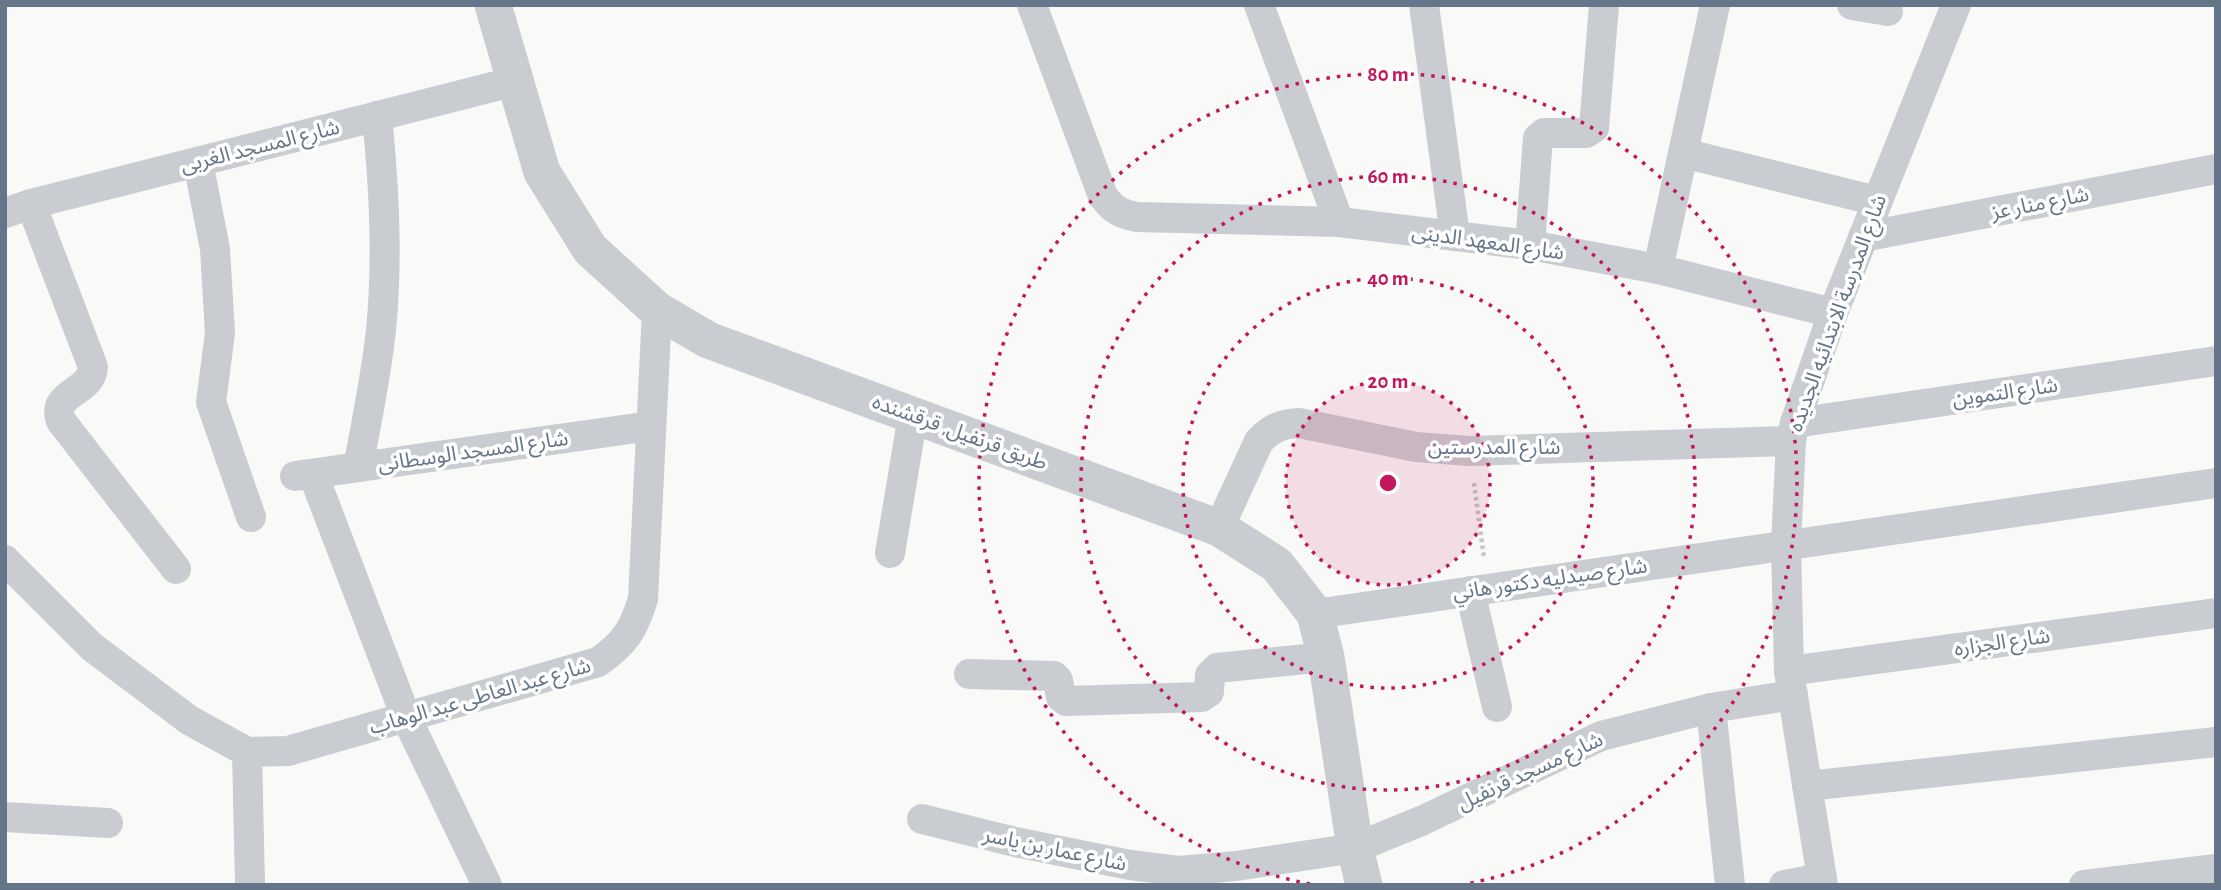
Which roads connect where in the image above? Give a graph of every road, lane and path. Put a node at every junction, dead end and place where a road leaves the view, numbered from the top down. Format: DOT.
graph roads {
  1 [pos="494,5"];
  2 [pos="1032,5"];
  3 [pos="1259,5"];
  4 [pos="1424,5"];
  5 [pos="1604,5"];
  6 [pos="1715,5"];
  7 [pos="1852,5"];
  8 [pos="1956,5"];
  9 [pos="1888,11"];
  10 [pos="516,81"];
  11 [pos="377,116"];
  12 [pos="1683,153"];
  13 [pos="198,162"];
  14 [pos="2216,169"];
  15 [pos="1877,201"];
  16 [pos="18,208"];
  17 [pos="1339,222"];
  18 [pos="1455,236"];
  19 [pos="1863,237"];
  20 [pos="1530,245"];
  21 [pos="1658,269"];
  22 [pos="657,310"];
  23 [pos="1833,313"];
  24 [pos="2216,361"];
  25 [pos="913,415"];
  26 [pos="651,426"];
  27 [pos="1793,432"];
  28 [pos="1470,451"];
  29 [pos="358,467"];
  30 [pos="2216,483"];
  31 [pos="251,517"];
  32 [pos="1219,528"];
  33 [pos="1786,544"];
  34 [pos="890,553"];
  35 [pos="5,560"];
  36 [pos="176,569"];
  37 [pos="1480,590"];
  38 [pos="2216,613"];
  39 [pos="1314,614"];
  40 [pos="1326,657"];
  41 [pos="969,674"];
  42 [pos="1791,683"];
  43 [pos="1497,707"];
  44 [pos="1711,708"];
  45 [pos="407,717"];
  46 [pos="2216,743"];
  47 [pos="247,751"];
  48 [pos="1807,786"];
  49 [pos="5,817"];
  50 [pos="922,819"];
  51 [pos="108,823"];
  52 [pos="1355,848"];
  53 [pos="2216,869"];
  54 [pos="1823,881"];
  55 [pos="250,885"];
  56 [pos="487,885"];
  57 [pos="1364,885"];
  58 [pos="1730,885"];
  59 [pos="1784,885"];
  60 [pos="2084,885"];
  1 -- 10 [label="street, طريق قرنفيل, قرقشنده"];
  2 -- 17 [label="street, شارع المعهد الدينى"];
  3 -- 17 [label="street"];
  4 -- 18 [label="street"];
  5 -- 20 [label="street"];
  6 -- 12 [label="street"];
  7 -- 9 [label="street"];
  8 -- 15 [label="street, شارع المدرسة الابتدائيه الجديده"];
  10 -- 11 [label="street, شارع المسجد الغربى"];
  10 -- 22 [label="street, طريق قرنفيل, قرقشنده"];
  11 -- 13 [label="street, شارع المسجد الغربى"];
  11 -- 29 [label="street"];
  12 -- 15 [label="street"];
  12 -- 21 [label="street"];
  13 -- 16 [label="street, شارع المسجد الغربى"];
  13 -- 31 [label="street"];
  14 -- 19 [label="street, شارع منار عز"];
  15 -- 19 [label="street, شارع المدرسة الابتدائيه الجديده"];
  16 -- 36 [label="street"];
  17 -- 18 [label="street, شارع المعهد الدينى"];
  18 -- 20 [label="street, شارع المعهد الدينى"];
  19 -- 23 [label="street, شارع المدرسة الابتدائيه الجديده"];
  20 -- 21 [label="street, شارع المعهد الدينى"];
  21 -- 23 [label="street, شارع المعهد الدينى"];
  22 -- 25 [label="street, طريق قرنفيل, قرقشنده"];
  22 -- 26 [label="street, شارع عبد العاطى عبد الوهاب"];
  23 -- 27 [label="street, شارع المدرسة الابتدائيه الجديده"];
  24 -- 27 [label="street, شارع التموين"];
  25 -- 32 [label="street, طريق قرنفيل, قرقشنده"];
  25 -- 34 [label="street"];
  26 -- 29 [label="street, شارع المسجد الوسطانى"];
  26 -- 45 [label="street, شارع عبد العاطى عبد الوهاب"];
  27 -- 28 [label="street, شارع المدرستين"];
  27 -- 33 [label="street, شارع المدرسة الابتدائيه الجديده"];
  28 -- 32 [label="street, شارع المدرستين"];
  28 -- 37 [label="path"];
  29 -- 45 [label="street, شارع المسجد الوسطانى"];
  30 -- 33 [label="street, شارع صيدليه دكتور هاني"];
  32 -- 39 [label="street, طريق قرنفيل, قرقشنده"];
  33 -- 37 [label="street, شارع صيدليه دكتور هاني"];
  33 -- 42 [label="street, شارع المدرسة الابتدائيه الجديده"];
  35 -- 47 [label="street"];
  37 -- 39 [label="street, شارع صيدليه دكتور هاني"];
  37 -- 43 [label="street"];
  38 -- 42 [label="street, شارع الجزاره"];
  39 -- 40 [label="street, طريق قرنفيل, قرقشنده"];
  40 -- 41 [label="street"];
  40 -- 52 [label="street, طريق قرنفيل, قرقشنده"];
  42 -- 44 [label="street, شارع مسجد قرنفيل"];
  42 -- 48 [label="street, شارع المدرسة الابتدائيه الجديده"];
  44 -- 52 [label="street, شارع مسجد قرنفيل"];
  44 -- 58 [label="street"];
  45 -- 47 [label="street, شارع عبد العاطى عبد الوهاب"];
  45 -- 56 [label="street"];
  46 -- 48 [label="street"];
  47 -- 55 [label="street"];
  48 -- 54 [label="street, شارع المدرسة الابتدائيه الجديده"];
  49 -- 51 [label="street"];
  50 -- 52 [label="street, شارع عمار بن ياسر"];
  52 -- 57 [label="street, طريق قرنفيل, قرقشنده"];
  53 -- 60 [label="street"];
  54 -- 59 [label="street"];
}
